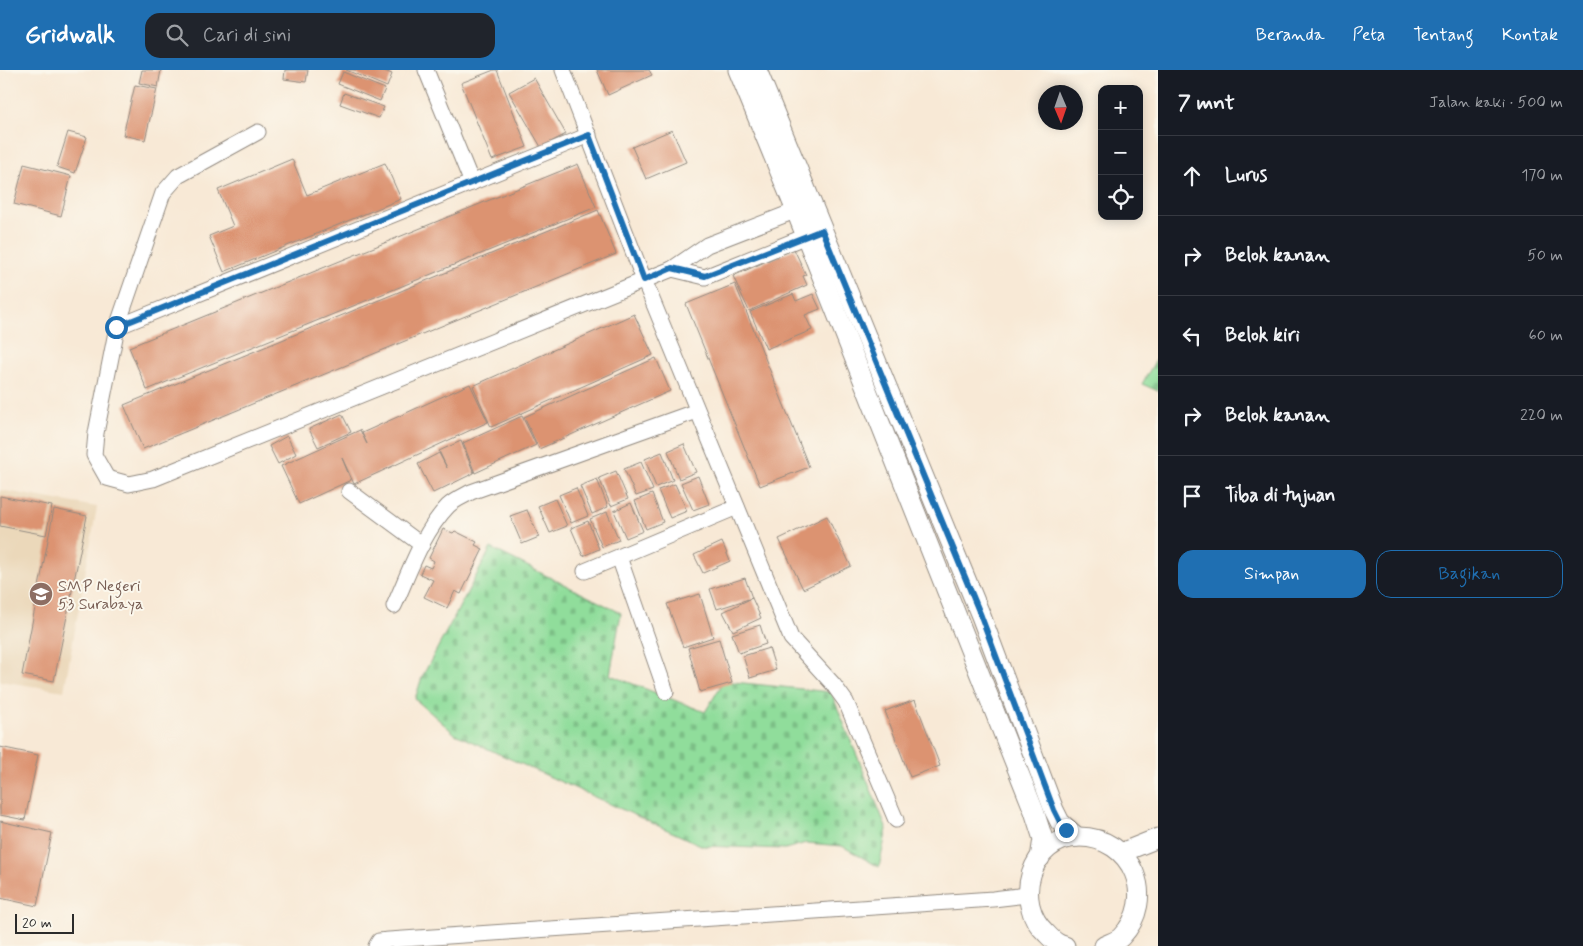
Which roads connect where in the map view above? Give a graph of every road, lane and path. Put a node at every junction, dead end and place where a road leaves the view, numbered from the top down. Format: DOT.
graph roads {
  1 [pos="426,70"];
  2 [pos="563,70"];
  3 [pos="738,70"];
  4 [pos="757,70"];
  5 [pos="258,132"];
  6 [pos="589,135"];
  7 [pos="472,183"];
  8 [pos="804,208"];
  9 [pos="814,233"];
  10 [pos="672,268"];
  11 [pos="644,280"];
  12 [pos="116,327"];
  13 [pos="697,411"];
  14 [pos="350,491"];
  15 [pos="737,507"];
  16 [pos="422,545"];
  17 [pos="619,557"];
  18 [pos="585,571"];
  19 [pos="394,606"];
  20 [pos="666,692"];
  21 [pos="896,820"];
  22 [pos="1077,837"];
  23 [pos="1158,838"];
  24 [pos="1123,852"];
  25 [pos="1040,858"];
  26 [pos="1158,893"];
  27 [pos="1027,895"];
  28 [pos="1140,900"];
  29 [pos="1058,945"];
  30 [pos="376,946"];
  31 [pos="1104,946"];
  1 -- 7 [label="street"];
  2 -- 6 [label="street"];
  3 -- 8 [label="street"];
  4 -- 8 [label="street"];
  5 -- 12 [label="street"];
  6 -- 7 [label="street"];
  6 -- 11 [label="street"];
  7 -- 12 [label="street"];
  8 -- 9 [label="street"];
  8 -- 10 [label="street"];
  9 -- 10 [label="street"];
  9 -- 22 [label="street"];
  9 -- 25 [label="street"];
  10 -- 11 [label="street"];
  11 -- 12 [label="street"];
  11 -- 13 [label="street"];
  13 -- 15 [label="street"];
  13 -- 16 [label="street"];
  14 -- 16 [label="street"];
  15 -- 17 [label="street"];
  15 -- 21 [label="street"];
  16 -- 19 [label="street"];
  17 -- 18 [label="street"];
  17 -- 20 [label="street"];
  22 -- 24 [label="street"];
  22 -- 25 [label="street"];
  23 -- 24 [label="street"];
  24 -- 28 [label="street"];
  25 -- 27 [label="street"];
  26 -- 28 [label="street"];
  27 -- 29 [label="street"];
  27 -- 30 [label="street"];
  28 -- 31 [label="street"];
}
